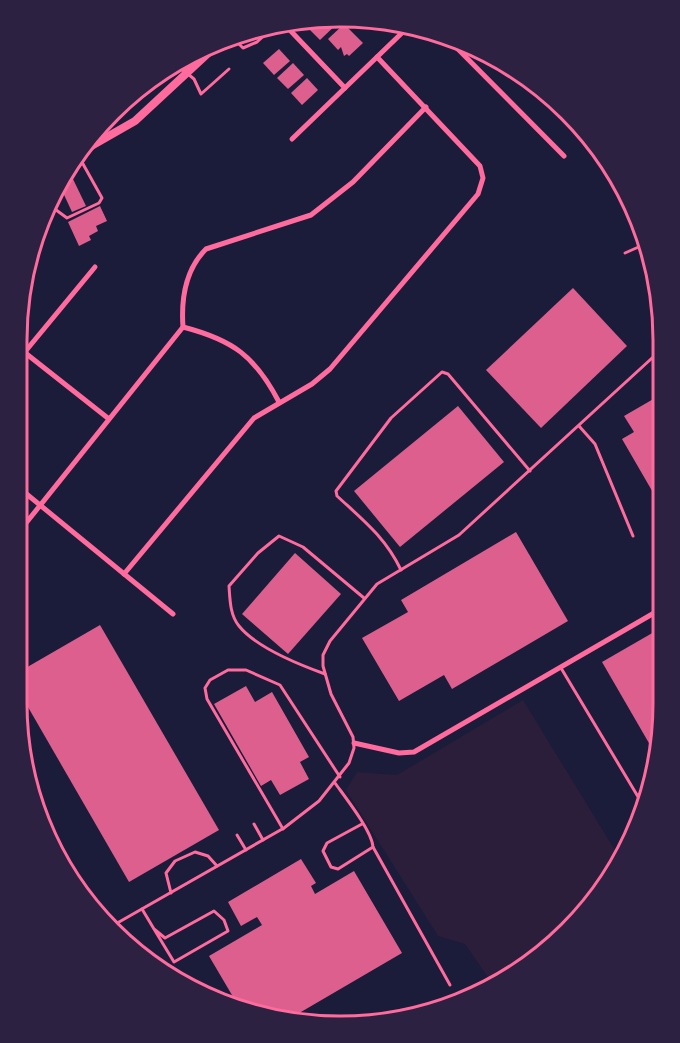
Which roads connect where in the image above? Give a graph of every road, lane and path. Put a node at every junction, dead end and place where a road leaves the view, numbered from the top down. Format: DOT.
graph roads {
  1 [pos="291,31"];
  2 [pos="402,33"];
  3 [pos="261,37"];
  4 [pos="239,44"];
  5 [pos="460,51"];
  6 [pos="377,57"];
  7 [pos="201,60"];
  8 [pos="230,69"];
  9 [pos="183,70"];
  10 [pos="186,73"];
  11 [pos="345,88"];
  12 [pos="426,107"];
  13 [pos="292,139"];
  14 [pos="97,143"];
  15 [pos="564,156"];
  16 [pos="83,162"];
  17 [pos="55,210"];
  18 [pos="638,247"];
  19 [pos="625,253"];
  20 [pos="95,267"];
  21 [pos="183,327"];
  22 [pos="27,349"];
  23 [pos="27,355"];
  24 [pos="653,357"];
  25 [pos="279,402"];
  26 [pos="110,419"];
  27 [pos="579,426"];
  28 [pos="530,471"];
  29 [pos="27,494"];
  30 [pos="40,505"];
  31 [pos="27,522"];
  32 [pos="633,536"];
  33 [pos="401,570"];
  34 [pos="124,574"];
  35 [pos="364,598"];
  36 [pos="173,614"];
  37 [pos="653,614"];
  38 [pos="560,667"];
  39 [pos="325,674"];
  40 [pos="354,743"];
  41 [pos="340,777"];
  42 [pos="335,783"];
  43 [pos="638,797"];
  44 [pos="254,824"];
  45 [pos="362,824"];
  46 [pos="283,828"];
  47 [pos="237,835"];
  48 [pos="263,840"];
  49 [pos="373,847"];
  50 [pos="246,850"];
  51 [pos="217,866"];
  52 [pos="171,892"];
  53 [pos="142,909"];
  54 [pos="118,923"];
  55 [pos="154,929"];
  56 [pos="450,985"];
  1 -- 11 [label="street"];
  2 -- 6 [label="street"];
  3 -- 4 [label="lane"];
  5 -- 15 [label="street"];
  6 -- 11 [label="street"];
  6 -- 12 [label="street"];
  7 -- 10 [label="main road"];
  8 -- 10 [label="lane"];
  9 -- 10 [label="street"];
  10 -- 14 [label="main road"];
  11 -- 13 [label="street"];
  12 -- 21 [label="street"];
  12 -- 25 [label="street"];
  16 -- 17 [label="lane"];
  18 -- 19 [label="lane"];
  20 -- 22 [label="street"];
  21 -- 25 [label="street"];
  21 -- 26 [label="street"];
  23 -- 26 [label="street"];
  24 -- 27 [label="lane"];
  25 -- 34 [label="street"];
  26 -- 30 [label="street"];
  27 -- 28 [label="lane"];
  27 -- 32 [label="lane"];
  28 -- 33 [label="lane"];
  28 -- 33 [label="lane"];
  29 -- 30 [label="street"];
  30 -- 31 [label="street"];
  30 -- 34 [label="street"];
  33 -- 35 [label="lane"];
  34 -- 36 [label="street"];
  35 -- 39 [label="lane"];
  35 -- 39 [label="lane"];
  37 -- 38 [label="street"];
  38 -- 40 [label="street"];
  38 -- 43 [label="lane"];
  39 -- 40 [label="lane"];
  40 -- 41 [label="lane"];
  41 -- 42 [label="lane"];
  41 -- 46 [label="lane"];
  42 -- 45 [label="lane"];
  42 -- 46 [label="lane"];
  44 -- 48 [label="lane"];
  45 -- 49 [label="lane"];
  45 -- 49 [label="lane"];
  46 -- 48 [label="lane"];
  47 -- 50 [label="lane"];
  48 -- 50 [label="lane"];
  49 -- 56 [label="lane"];
  50 -- 51 [label="lane"];
  51 -- 52 [label="lane"];
  51 -- 52 [label="lane"];
  52 -- 53 [label="lane"];
  53 -- 54 [label="lane"];
  53 -- 55 [label="lane"];
  55 -- 55 [label="lane"];
}
